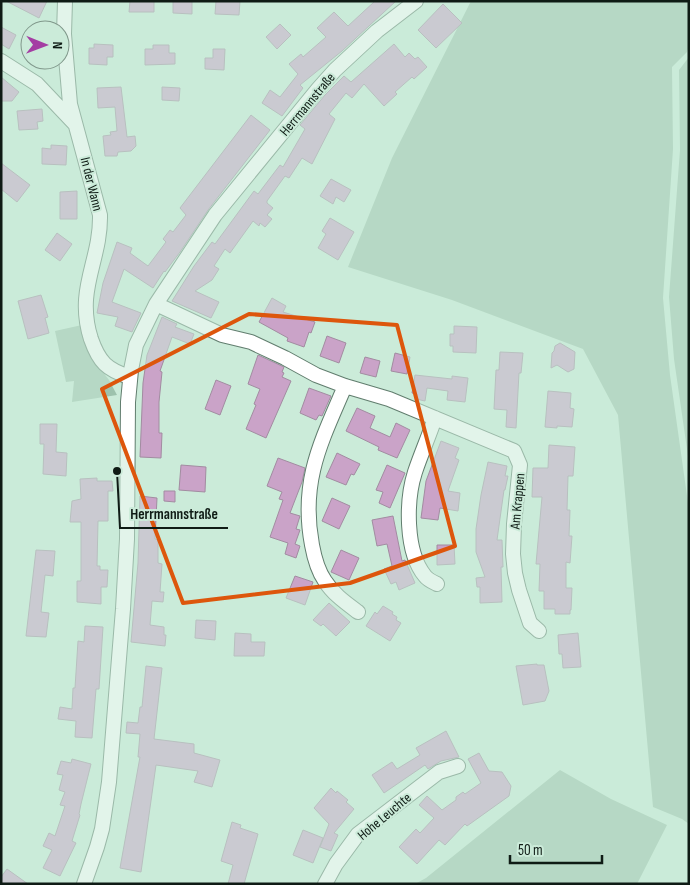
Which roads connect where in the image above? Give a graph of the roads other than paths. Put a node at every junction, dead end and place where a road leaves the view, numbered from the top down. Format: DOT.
graph roads {
  1 [pos="65,1"];
  2 [pos="416,1"];
  3 [pos="1,61"];
  4 [pos="76,125"];
  5 [pos="156,304"];
  6 [pos="130,377"];
  7 [pos="345,386"];
  8 [pos="435,418"];
  9 [pos="437,584"];
  10 [pos="358,612"];
  11 [pos="539,631"];
  12 [pos="458,766"];
  13 [pos="84,884"];
  14 [pos="325,884"];
  1 -- 4 [label="street, In der Wann"];
  2 -- 5 [label="street, Herrmannstraße"];
  3 -- 4 [label="street"];
  4 -- 6 [label="street, In der Wann"];
  5 -- 6 [label="street, Herrmannstraße"];
  5 -- 7 [label="street, Am Krappen"];
  6 -- 13 [label="street, Herrmannstraße"];
  7 -- 8 [label="street, Am Krappen"];
  7 -- 10 [label="street"];
  8 -- 9 [label="street"];
  8 -- 11 [label="street, Am Krappen"];
  12 -- 14 [label="street, Hohe Leuchte"];
}
